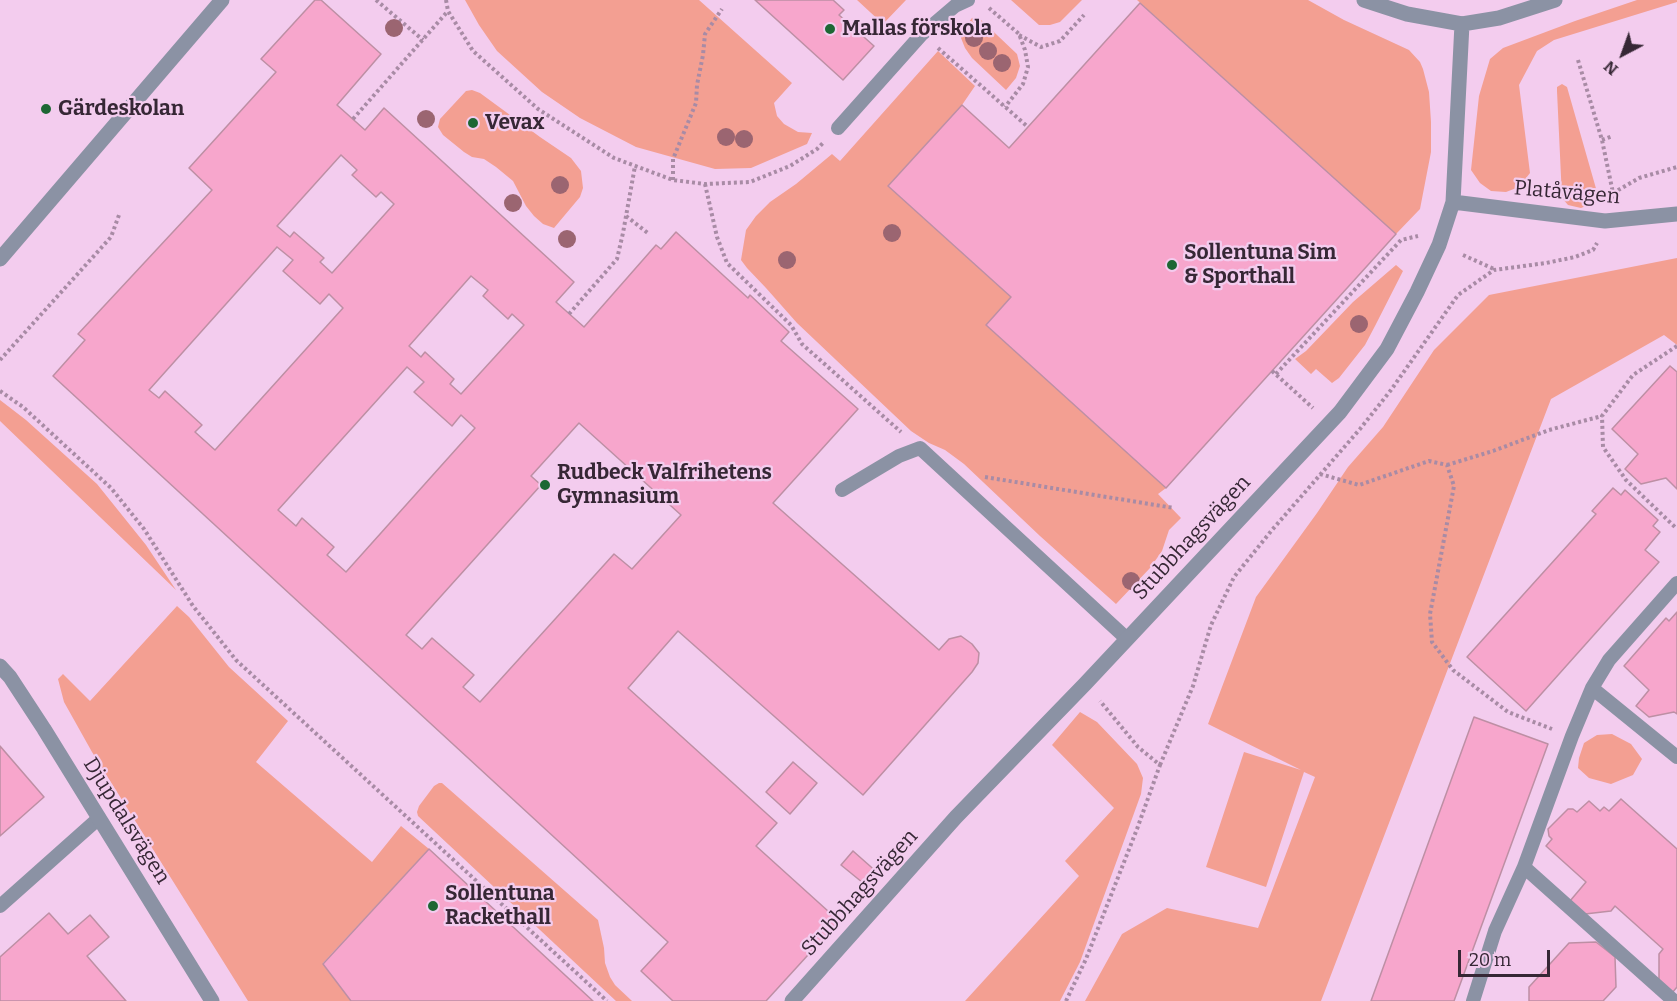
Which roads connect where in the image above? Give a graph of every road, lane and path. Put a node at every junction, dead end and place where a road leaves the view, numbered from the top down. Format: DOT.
graph roads {
  1 [pos="222,0"];
  2 [pos="376,0"];
  3 [pos="446,0"];
  4 [pos="968,0"];
  5 [pos="1364,0"];
  6 [pos="1555,0"];
  7 [pos="987,7"];
  8 [pos="722,9"];
  9 [pos="448,11"];
  10 [pos="1084,15"];
  11 [pos="1462,24"];
  12 [pos="1018,34"];
  13 [pos="921,35"];
  14 [pos="423,40"];
  15 [pos="1578,60"];
  16 [pos="1005,107"];
  17 [pos="353,119"];
  18 [pos="1028,127"];
  19 [pos="838,128"];
  20 [pos="1612,136"];
  21 [pos="1602,140"];
  22 [pos="634,166"];
  23 [pos="1677,167"];
  24 [pos="673,180"];
  25 [pos="705,184"];
  26 [pos="1613,193"];
  27 [pos="1611,201"];
  28 [pos="1453,202"];
  29 [pos="1677,214"];
  30 [pos="119,216"];
  31 [pos="626,216"];
  32 [pos="649,234"];
  33 [pos="1419,235"];
  34 [pos="1598,242"];
  35 [pos="1463,255"];
  36 [pos="0,259"];
  37 [pos="1494,270"];
  38 [pos="569,314"];
  39 [pos="1677,346"];
  40 [pos="0,360"];
  41 [pos="0,391"];
  42 [pos="1318,412"];
  43 [pos="1602,416"];
  44 [pos="920,448"];
  45 [pos="1447,465"];
  46 [pos="1320,474"];
  47 [pos="983,476"];
  48 [pos="842,490"];
  49 [pos="1174,508"];
  50 [pos="1677,529"];
  51 [pos="1677,583"];
  52 [pos="1126,638"];
  53 [pos="0,666"];
  54 [pos="1085,684"];
  55 [pos="1592,688"];
  56 [pos="1572,736"];
  57 [pos="1677,757"];
  58 [pos="1160,765"];
  59 [pos="99,818"];
  60 [pos="1524,867"];
  61 [pos="0,906"];
  62 [pos="212,1001"];
  63 [pos="607,1001"];
  64 [pos="792,1001"];
  65 [pos="1066,1001"];
  66 [pos="1473,1001"];
  67 [pos="1674,1001"];
  1 -- 36 [label="street"];
  2 -- 14 [label="path"];
  3 -- 9 [label="path"];
  4 -- 13 [label="lane"];
  5 -- 11 [label="street"];
  6 -- 11 [label="street"];
  7 -- 12 [label="path"];
  8 -- 24 [label="path"];
  9 -- 14 [label="path"];
  9 -- 22 [label="path"];
  10 -- 12 [label="path"];
  11 -- 28 [label="street, Stubbhagsvägen"];
  12 -- 16 [label="path"];
  13 -- 16 [label="path"];
  13 -- 19 [label="lane"];
  14 -- 17 [label="path"];
  15 -- 21 [label="path"];
  16 -- 18 [label="path"];
  19 -- 25 [label="path"];
  20 -- 21 [label="path"];
  21 -- 26 [label="path"];
  22 -- 24 [label="path"];
  22 -- 31 [label="path"];
  23 -- 26 [label="path"];
  24 -- 25 [label="path"];
  25 -- 44 [label="path"];
  26 -- 27 [label="path"];
  28 -- 29 [label="street, Platåvägen"];
  28 -- 52 [label="street, Stubbhagsvägen"];
  30 -- 40 [label="path"];
  31 -- 32 [label="path"];
  31 -- 38 [label="path"];
  33 -- 42 [label="path"];
  34 -- 37 [label="path"];
  35 -- 37 [label="path"];
  37 -- 46 [label="path"];
  39 -- 43 [label="path"];
  41 -- 63 [label="path"];
  43 -- 45 [label="path"];
  43 -- 50 [label="path"];
  44 -- 48 [label="lane"];
  44 -- 52 [label="lane"];
  45 -- 46 [label="path"];
  45 -- 56 [label="path"];
  46 -- 58 [label="path"];
  47 -- 49 [label="path"];
  51 -- 55 [label="lane"];
  52 -- 54 [label="street, Stubbhagsvägen"];
  53 -- 59 [label="street, Djupdalsvägen"];
  54 -- 58 [label="path"];
  54 -- 64 [label="street, Stubbhagsvägen"];
  55 -- 56 [label="lane"];
  55 -- 57 [label="lane"];
  56 -- 60 [label="lane"];
  58 -- 65 [label="path"];
  59 -- 61 [label="lane"];
  59 -- 62 [label="street, Djupdalsvägen"];
  60 -- 66 [label="lane"];
  60 -- 67 [label="lane"];
}
